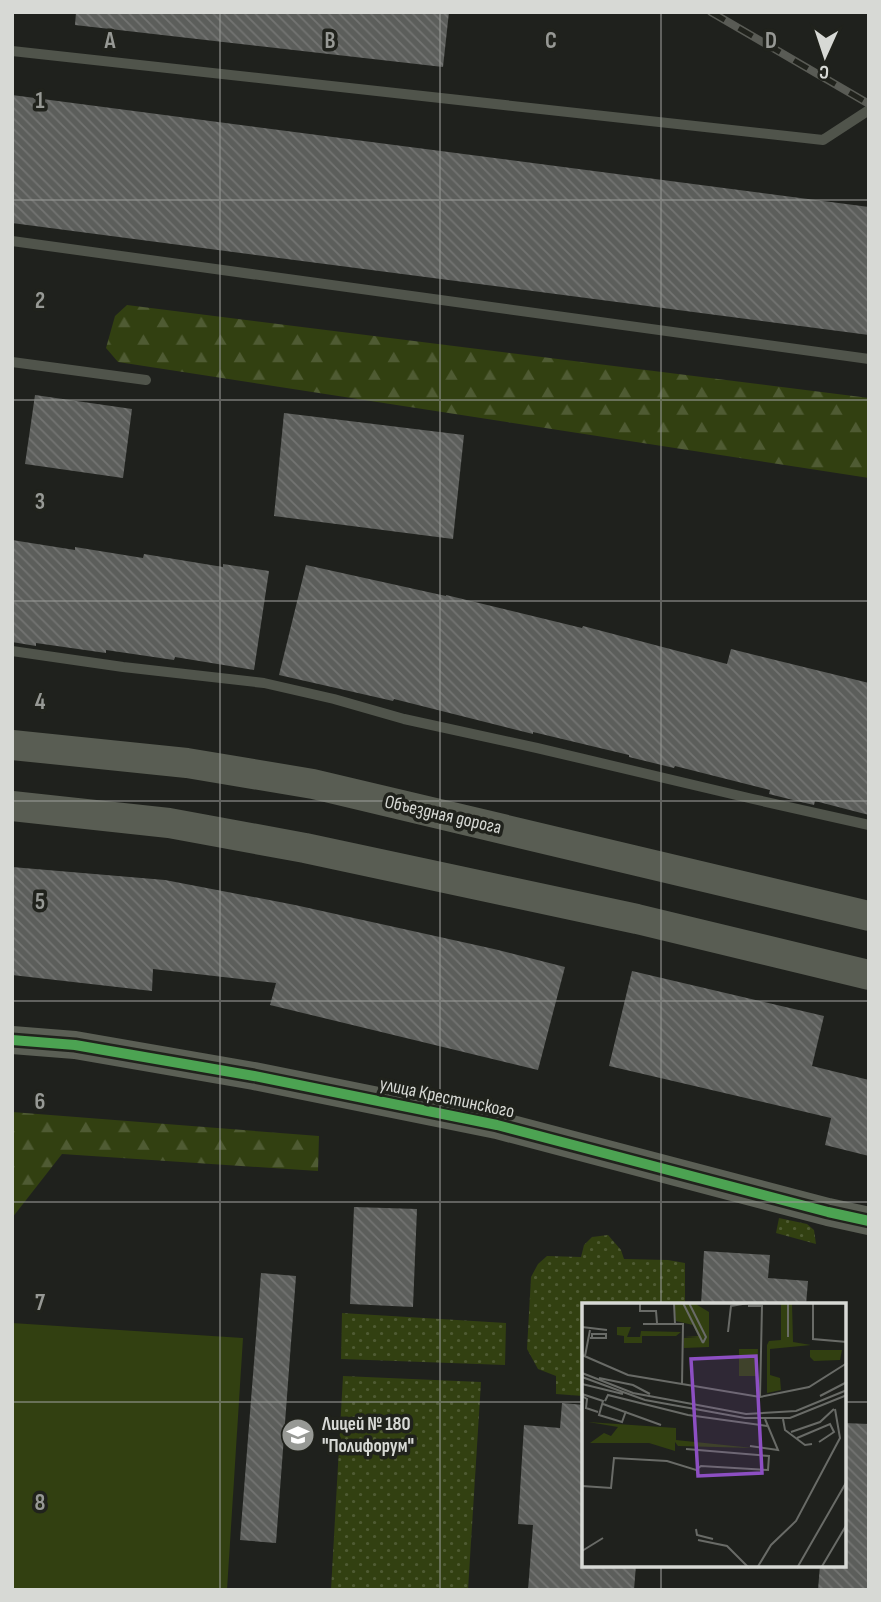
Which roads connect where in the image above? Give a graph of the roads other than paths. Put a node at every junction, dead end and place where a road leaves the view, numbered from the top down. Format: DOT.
graph roads {
  1 [pos="12,51"];
  2 [pos="869,110"];
  3 [pos="12,241"];
  4 [pos="869,359"];
  5 [pos="12,362"];
  6 [pos="146,380"];
  7 [pos="12,651"];
  8 [pos="12,745"];
  9 [pos="12,806"];
  10 [pos="869,825"];
  11 [pos="869,916"];
  12 [pos="869,975"];
  13 [pos="12,1040"];
  14 [pos="869,1221"];
  1 -- 2 [label="lane"];
  3 -- 4 [label="lane"];
  5 -- 6 [label="lane"];
  7 -- 10 [label="lane"];
  8 -- 11 [label="main road, Объездная дорога"];
  9 -- 12 [label="main road"];
  13 -- 14 [label="street, улица Крестинского"];
}
